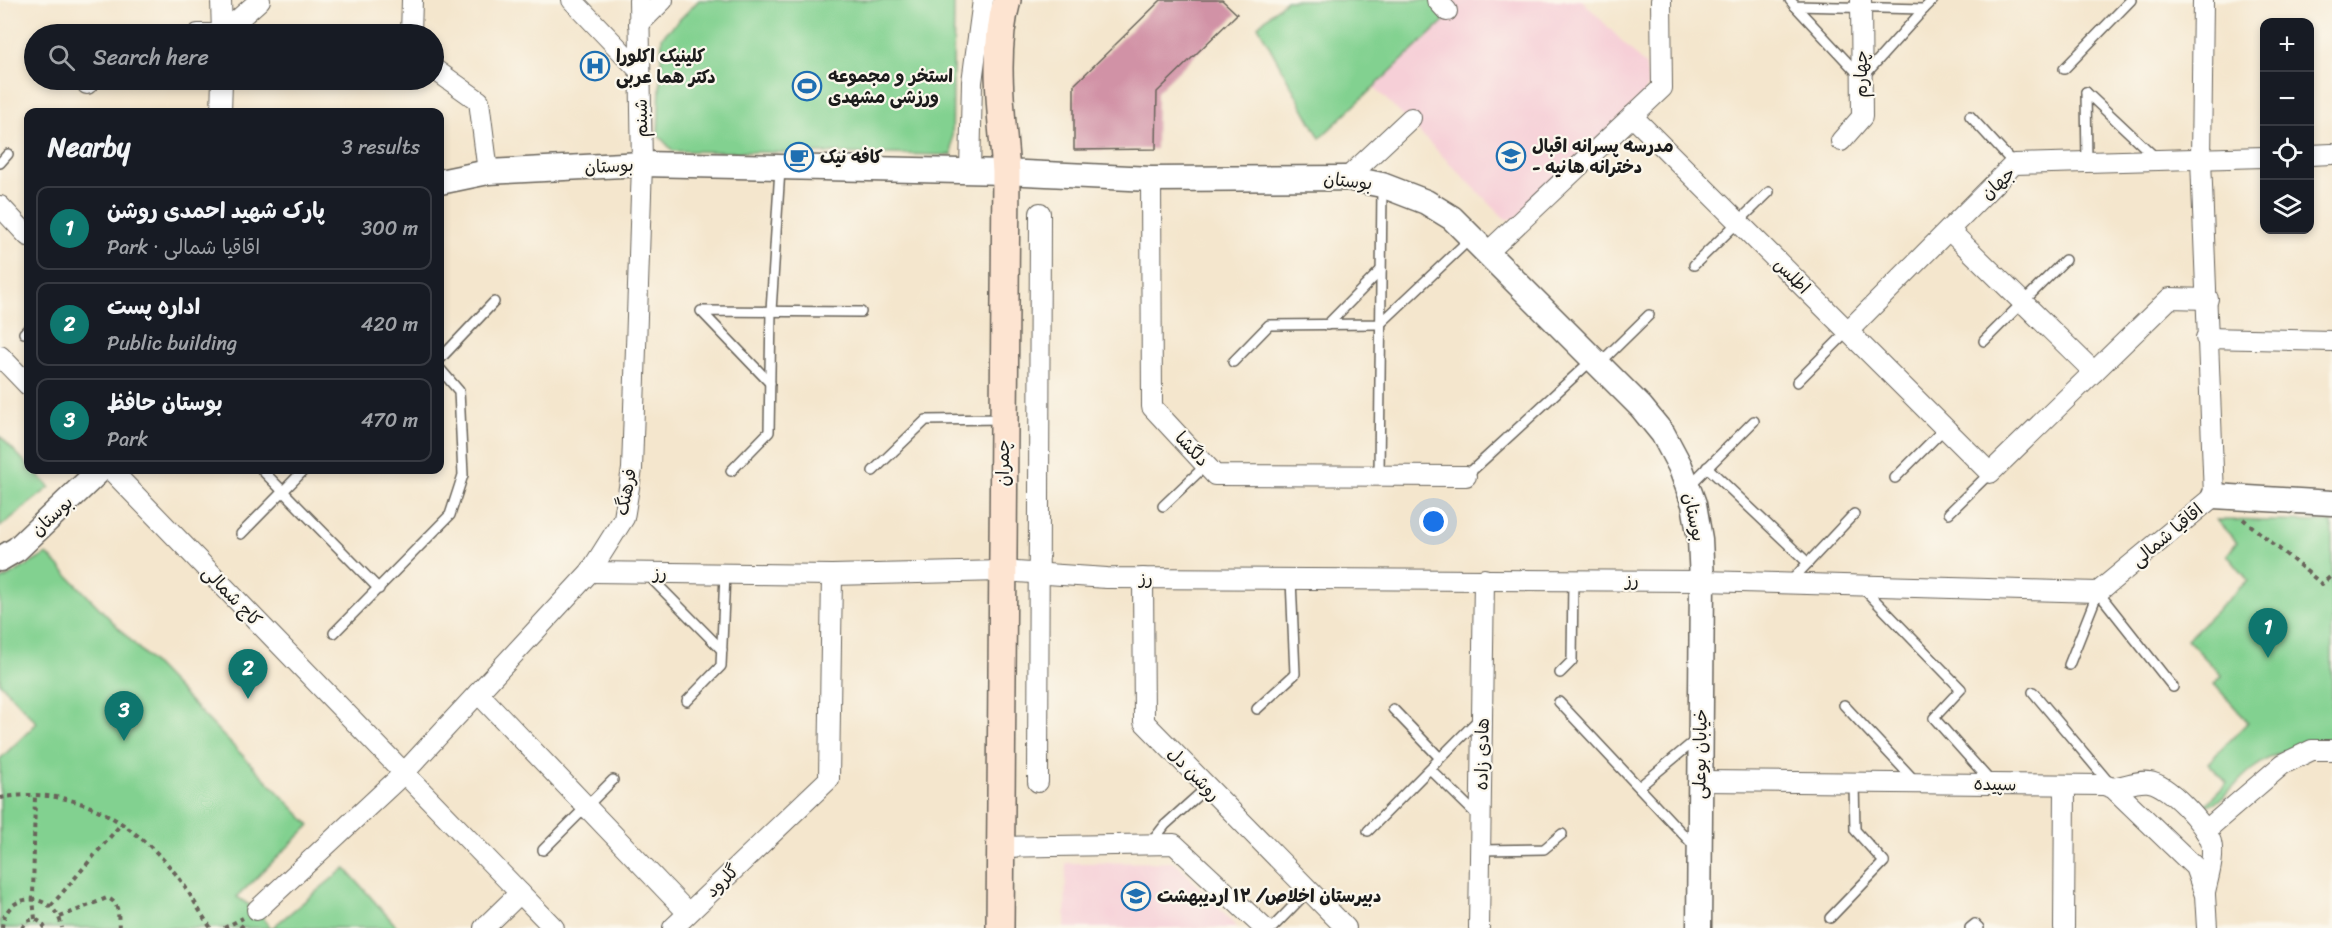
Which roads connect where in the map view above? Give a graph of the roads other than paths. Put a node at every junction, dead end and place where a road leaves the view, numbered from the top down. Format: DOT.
graph roads {
  1 [pos="221,0"];
  2 [pos="260,0"];
  3 [pos="412,0"];
  4 [pos="572,0"];
  5 [pos="639,0"];
  6 [pos="663,0"];
  7 [pos="983,0"];
  8 [pos="1007,0"];
  9 [pos="1661,0"];
  10 [pos="1933,0"];
  11 [pos="2131,0"];
  12 [pos="2203,0"];
  13 [pos="1793,3"];
  14 [pos="1861,3"];
  15 [pos="1924,9"];
  16 [pos="222,24"];
  17 [pos="233,24"];
  18 [pos="411,24"];
  19 [pos="639,24"];
  20 [pos="2064,69"];
  21 [pos="640,71"];
  22 [pos="444,76"];
  23 [pos="1862,78"];
  24 [pos="222,90"];
  25 [pos="221,108"];
  26 [pos="1632,116"];
  27 [pos="1970,116"];
  28 [pos="1411,118"];
  29 [pos="1841,141"];
  30 [pos="8,154"];
  31 [pos="2332,154"];
  32 [pos="2314,155"];
  33 [pos="2260,157"];
  34 [pos="2201,159"];
  35 [pos="2157,160"];
  36 [pos="2087,162"];
  37 [pos="0,163"];
  38 [pos="642,164"];
  39 [pos="2014,164"];
  40 [pos="780,169"];
  41 [pos="970,171"];
  42 [pos="488,172"];
  43 [pos="1006,172"];
  44 [pos="1347,178"];
  45 [pos="1151,179"];
  46 [pos="444,181"];
  47 [pos="1382,185"];
  48 [pos="1769,192"];
  49 [pos="0,206"];
  50 [pos="1040,213"];
  51 [pos="1738,221"];
  52 [pos="1949,230"];
  53 [pos="24,233"];
  54 [pos="1480,244"];
  55 [pos="2065,260"];
  56 [pos="1694,265"];
  57 [pos="1381,270"];
  58 [pos="2208,299"];
  59 [pos="494,302"];
  60 [pos="2022,302"];
  61 [pos="771,311"];
  62 [pos="861,312"];
  63 [pos="1648,315"];
  64 [pos="1380,324"];
  65 [pos="1327,325"];
  66 [pos="1848,331"];
  67 [pos="2206,338"];
  68 [pos="1984,341"];
  69 [pos="2332,341"];
  70 [pos="444,355"];
  71 [pos="0,356"];
  72 [pos="1233,362"];
  73 [pos="1596,362"];
  74 [pos="2094,372"];
  75 [pos="444,374"];
  76 [pos="24,381"];
  77 [pos="770,382"];
  78 [pos="1797,382"];
  79 [pos="1003,419"];
  80 [pos="1754,421"];
  81 [pos="1945,428"];
  82 [pos="1206,465"];
  83 [pos="1707,467"];
  84 [pos="731,471"];
  85 [pos="873,471"];
  86 [pos="1990,473"];
  87 [pos="96,474"];
  88 [pos="115,474"];
  89 [pos="266,474"];
  90 [pos="300,474"];
  91 [pos="1379,475"];
  92 [pos="1466,476"];
  93 [pos="1895,478"];
  94 [pos="1688,487"];
  95 [pos="283,491"];
  96 [pos="2214,496"];
  97 [pos="2332,503"];
  98 [pos="1163,506"];
  99 [pos="1949,513"];
  100 [pos="1854,514"];
  101 [pos="241,534"];
  102 [pos="0,559"];
  103 [pos="1808,563"];
  104 [pos="590,572"];
  105 [pos="645,572"];
  106 [pos="1004,572"];
  107 [pos="725,574"];
  108 [pos="1038,574"];
  109 [pos="832,575"];
  110 [pos="1143,578"];
  111 [pos="1292,579"];
  112 [pos="1484,579"];
  113 [pos="1573,580"];
  114 [pos="1702,581"];
  115 [pos="1788,584"];
  116 [pos="1861,585"];
  117 [pos="379,589"];
  118 [pos="2098,592"];
  119 [pos="334,633"];
  120 [pos="722,650"];
  121 [pos="2069,665"];
  122 [pos="1560,673"];
  123 [pos="2174,687"];
  124 [pos="2033,692"];
  125 [pos="478,693"];
  126 [pos="687,701"];
  127 [pos="1559,702"];
  128 [pos="1844,705"];
  129 [pos="1257,709"];
  130 [pos="1393,710"];
  131 [pos="1483,715"];
  132 [pos="1701,735"];
  133 [pos="2332,750"];
  134 [pos="1440,758"];
  135 [pos="1430,769"];
  136 [pos="403,774"];
  137 [pos="613,780"];
  138 [pos="1700,781"];
  139 [pos="1038,783"];
  140 [pos="1854,783"];
  141 [pos="1918,783"];
  142 [pos="1993,784"];
  143 [pos="2065,785"];
  144 [pos="1639,787"];
  145 [pos="1206,788"];
  146 [pos="2113,788"];
  147 [pos="585,806"];
  148 [pos="1480,818"];
  149 [pos="1368,831"];
  150 [pos="2205,831"];
  151 [pos="1562,834"];
  152 [pos="1150,844"];
  153 [pos="999,847"];
  154 [pos="543,850"];
  155 [pos="1481,850"];
  156 [pos="1699,851"];
  157 [pos="1309,890"];
  158 [pos="520,893"];
  159 [pos="2205,895"];
  160 [pos="257,910"];
  161 [pos="688,913"];
  162 [pos="1830,918"];
  163 [pos="1700,926"];
  164 [pos="484,928"];
  165 [pos="554,928"];
  166 [pos="673,928"];
  167 [pos="999,928"];
  168 [pos="1264,928"];
  169 [pos="1272,928"];
  170 [pos="1346,928"];
  171 [pos="1479,928"];
  172 [pos="1970,928"];
  173 [pos="1979,928"];
  174 [pos="2064,928"];
  175 [pos="2207,928"];
  1 -- 16 [label="street"];
  2 -- 17 [label="street"];
  3 -- 18 [label="street"];
  4 -- 21 [label="street"];
  5 -- 19 [label="street, شبنم"];
  6 -- 19 [label="street"];
  7 -- 41 [label="street"];
  8 -- 43 [label="main road, چمران"];
  9 -- 26 [label="street"];
  10 -- 15 [label="lane"];
  11 -- 20 [label="lane"];
  12 -- 34 [label="street, اقاقیا شمالی"];
  13 -- 14 [label="lane"];
  13 -- 23 [label="lane"];
  14 -- 15 [label="lane"];
  14 -- 23 [label="street, چهارم"];
  15 -- 23 [label="lane"];
  19 -- 21 [label="street, شبنم"];
  21 -- 38 [label="street, شبنم"];
  22 -- 42 [label="street"];
  23 -- 29 [label="street, چهارم"];
  24 -- 25 [label="street"];
  26 -- 51 [label="street, اطلس"];
  26 -- 54 [label="street"];
  27 -- 39 [label="lane"];
  28 -- 44 [label="street"];
  30 -- 37 [label="lane"];
  31 -- 32 [label="street"];
  33 -- 34 [label="street, جهان"];
  34 -- 35 [label="street, جهان"];
  34 -- 58 [label="street, اقاقیا شمالی"];
  35 -- 36 [label="street, جهان"];
  35 -- 36 [label="lane"];
  36 -- 39 [label="street, جهان"];
  38 -- 40 [label="street, بوستان"];
  38 -- 42 [label="street, بوستان"];
  38 -- 104 [label="street, فرهنگ"];
  39 -- 52 [label="street, جهان"];
  40 -- 41 [label="street, بوستان"];
  40 -- 61 [label="lane"];
  41 -- 43 [label="street, بوستان"];
  42 -- 46 [label="street, بوستان"];
  43 -- 45 [label="street, بوستان"];
  43 -- 79 [label="main road, چمران"];
  44 -- 45 [label="street, بوستان"];
  44 -- 47 [label="street, بوستان"];
  45 -- 82 [label="street, دلگشا"];
  47 -- 54 [label="street, بوستان"];
  47 -- 57 [label="lane"];
  48 -- 51 [label="lane"];
  49 -- 53 [label="street"];
  50 -- 108 [label="street"];
  51 -- 56 [label="lane"];
  51 -- 66 [label="street, اطلس"];
  52 -- 60 [label="street"];
  52 -- 66 [label="street, جهان"];
  54 -- 64 [label="lane"];
  54 -- 73 [label="street, بوستان"];
  55 -- 60 [label="lane"];
  57 -- 64 [label="lane"];
  57 -- 65 [label="lane"];
  58 -- 67 [label="street, اقاقیا شمالی"];
  58 -- 74 [label="street"];
  59 -- 70 [label="lane"];
  60 -- 68 [label="lane"];
  60 -- 74 [label="street"];
  61 -- 62 [label="lane"];
  61 -- 77 [label="lane"];
  61 -- 77 [label="lane"];
  63 -- 73 [label="lane"];
  64 -- 65 [label="lane"];
  64 -- 91 [label="lane"];
  65 -- 72 [label="lane"];
  66 -- 78 [label="lane"];
  66 -- 81 [label="street, اطلس"];
  67 -- 69 [label="street"];
  67 -- 96 [label="street, اقاقیا شمالی"];
  71 -- 76 [label="street"];
  73 -- 92 [label="lane"];
  73 -- 94 [label="street, بوستان"];
  74 -- 86 [label="street"];
  75 -- 117 [label="lane"];
  77 -- 84 [label="lane"];
  79 -- 85 [label="lane"];
  79 -- 106 [label="main road, چمران"];
  80 -- 83 [label="lane"];
  81 -- 86 [label="street, اطلس"];
  81 -- 93 [label="lane"];
  82 -- 91 [label="street, دلگشا"];
  82 -- 98 [label="lane"];
  83 -- 94 [label="lane"];
  83 -- 103 [label="lane"];
  86 -- 99 [label="lane"];
  87 -- 102 [label="street, بوستان"];
  88 -- 136 [label="street, کاج شمالی"];
  89 -- 95 [label="lane"];
  90 -- 95 [label="lane"];
  91 -- 92 [label="street, دلگشا"];
  94 -- 114 [label="street, بوستان"];
  95 -- 101 [label="lane"];
  95 -- 117 [label="lane"];
  96 -- 97 [label="street"];
  96 -- 118 [label="street, اقاقیا شمالی"];
  100 -- 103 [label="lane"];
  103 -- 115 [label="lane"];
  104 -- 105 [label="street, رز"];
  104 -- 125 [label="street, فرهنگ"];
  105 -- 107 [label="street, رز"];
  105 -- 120 [label="lane"];
  106 -- 108 [label="street, رز"];
  106 -- 109 [label="street, رز"];
  106 -- 153 [label="main road, چمران"];
  107 -- 109 [label="street, رز"];
  107 -- 120 [label="lane"];
  108 -- 110 [label="street, رز"];
  108 -- 139 [label="street"];
  109 -- 161 [label="street, گلرود"];
  110 -- 111 [label="street, رز"];
  110 -- 145 [label="street, روشن دل"];
  111 -- 112 [label="street, رز"];
  111 -- 129 [label="lane"];
  112 -- 113 [label="street, رز"];
  112 -- 131 [label="street, هادی زاده"];
  113 -- 114 [label="street, رز"];
  113 -- 122 [label="lane"];
  114 -- 115 [label="street"];
  114 -- 132 [label="street, خیابان بوعلی"];
  115 -- 116 [label="street"];
  116 -- 118 [label="street"];
  116 -- 142 [label="lane"];
  117 -- 119 [label="lane"];
  118 -- 121 [label="lane"];
  118 -- 123 [label="lane"];
  120 -- 126 [label="lane"];
  124 -- 146 [label="lane"];
  125 -- 136 [label="street, فرهنگ"];
  125 -- 147 [label="street"];
  127 -- 144 [label="lane"];
  128 -- 141 [label="lane"];
  130 -- 134 [label="lane"];
  131 -- 134 [label="lane"];
  131 -- 148 [label="street, هادی زاده"];
  132 -- 138 [label="street, خیابان بوعلی"];
  132 -- 144 [label="lane"];
  133 -- 150 [label="street"];
  134 -- 135 [label="lane"];
  135 -- 148 [label="lane"];
  135 -- 149 [label="lane"];
  136 -- 158 [label="street, کاج شمالی"];
  136 -- 160 [label="street, فرهنگ"];
  137 -- 147 [label="lane"];
  138 -- 140 [label="street, سپیده"];
  138 -- 156 [label="street, خیابان بوعلی"];
  140 -- 141 [label="street, سپیده"];
  140 -- 162 [label="lane"];
  141 -- 142 [label="street, سپیده"];
  142 -- 143 [label="street, سپیده"];
  143 -- 146 [label="street, سپیده"];
  143 -- 174 [label="street"];
  144 -- 156 [label="lane"];
  145 -- 152 [label="lane"];
  145 -- 157 [label="street, روشن دل"];
  146 -- 150 [label="street, سپیده"];
  146 -- 159 [label="street"];
  147 -- 154 [label="lane"];
  147 -- 161 [label="street"];
  148 -- 155 [label="street, هادی زاده"];
  150 -- 159 [label="street"];
  151 -- 155 [label="lane"];
  152 -- 153 [label="street"];
  152 -- 168 [label="street"];
  153 -- 167 [label="main road, چمران"];
  155 -- 171 [label="street, هادی زاده"];
  156 -- 163 [label="street, خیابان بوعلی"];
  157 -- 169 [label="lane"];
  157 -- 170 [label="street, روشن دل"];
  158 -- 164 [label="street"];
  158 -- 165 [label="street, کاج شمالی"];
  159 -- 175 [label="street"];
  161 -- 166 [label="street, گلرود"];
  172 -- 173 [label="lane"];
}
